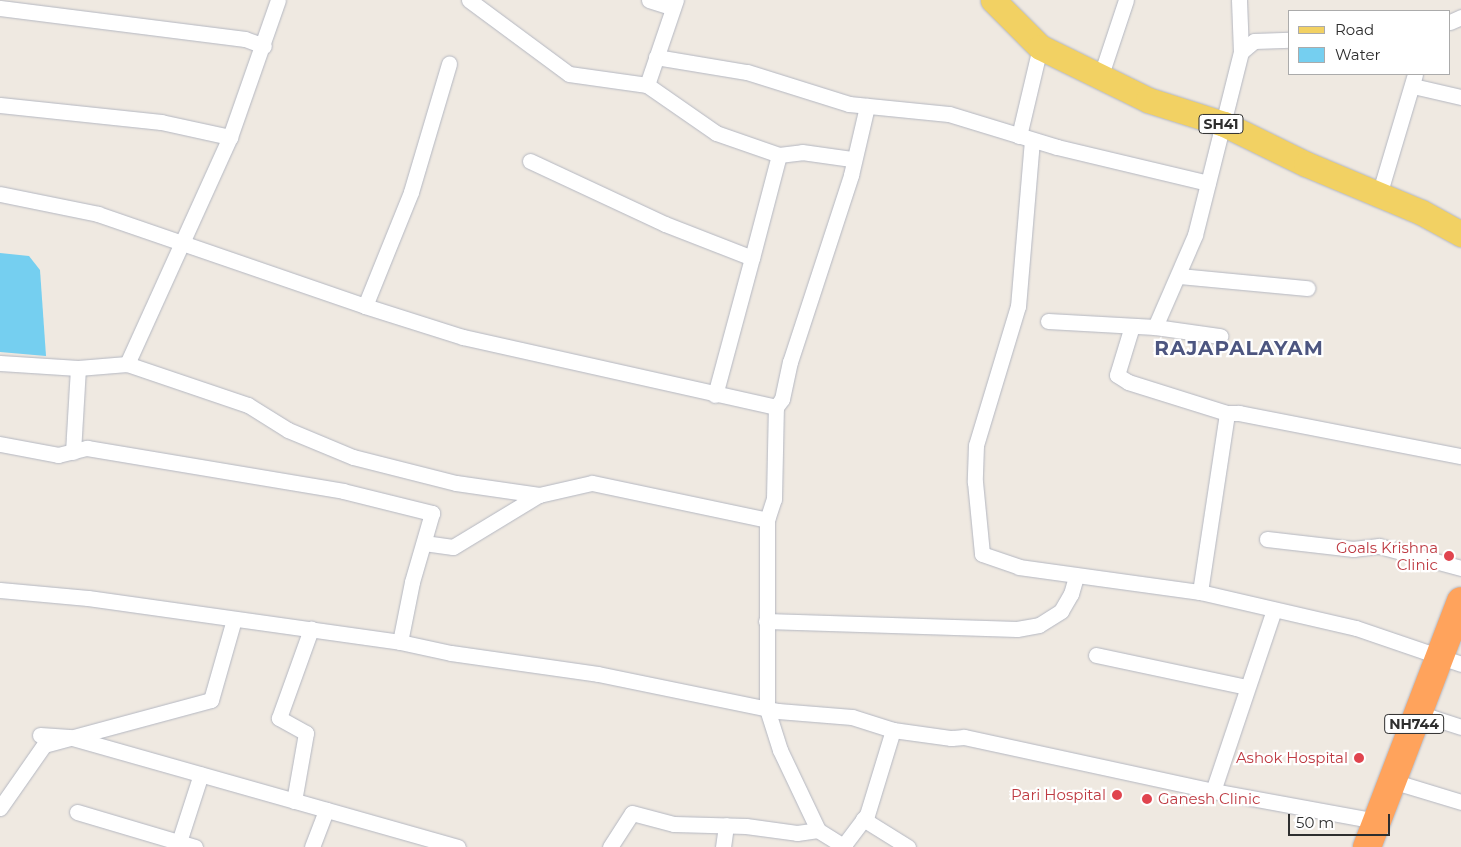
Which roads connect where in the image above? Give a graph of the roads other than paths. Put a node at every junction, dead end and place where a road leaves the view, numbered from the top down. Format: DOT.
graph roads {
  1 [pos="278,0"];
  2 [pos="469,0"];
  3 [pos="650,0"];
  4 [pos="992,0"];
  5 [pos="1126,0"];
  6 [pos="1239,0"];
  7 [pos="675,4"];
  8 [pos="0,8"];
  9 [pos="1288,40"];
  10 [pos="264,46"];
  11 [pos="1040,47"];
  12 [pos="1241,52"];
  13 [pos="656,58"];
  14 [pos="450,64"];
  15 [pos="1101,75"];
  16 [pos="1414,80"];
  17 [pos="647,85"];
  18 [pos="1461,97"];
  19 [pos="0,105"];
  20 [pos="867,106"];
  21 [pos="1224,124"];
  22 [pos="230,137"];
  23 [pos="1026,138"];
  24 [pos="779,156"];
  25 [pos="852,159"];
  26 [pos="530,161"];
  27 [pos="1208,183"];
  28 [pos="0,194"];
  29 [pos="1379,195"];
  30 [pos="1461,234"];
  31 [pos="180,244"];
  32 [pos="752,258"];
  33 [pos="1179,276"];
  34 [pos="1307,288"];
  35 [pos="365,306"];
  36 [pos="1048,321"];
  37 [pos="1132,326"];
  38 [pos="1155,327"];
  39 [pos="1220,336"];
  40 [pos="0,363"];
  41 [pos="127,364"];
  42 [pos="78,368"];
  43 [pos="716,395"];
  44 [pos="776,407"];
  45 [pos="1227,413"];
  46 [pos="0,444"];
  47 [pos="72,452"];
  48 [pos="1461,456"];
  49 [pos="539,495"];
  50 [pos="767,520"];
  51 [pos="1267,539"];
  52 [pos="424,543"];
  53 [pos="1461,568"];
  54 [pos="1076,576"];
  55 [pos="0,590"];
  56 [pos="1200,592"];
  57 [pos="1461,601"];
  58 [pos="1274,610"];
  59 [pos="234,619"];
  60 [pos="766,621"];
  61 [pos="311,630"];
  62 [pos="400,642"];
  63 [pos="1096,655"];
  64 [pos="1450,659"];
  65 [pos="1247,687"];
  66 [pos="766,709"];
  67 [pos="1418,713"];
  68 [pos="1461,727"];
  69 [pos="893,730"];
  70 [pos="40,735"];
  71 [pos="69,737"];
  72 [pos="201,774"];
  73 [pos="1392,781"];
  74 [pos="1213,791"];
  75 [pos="294,801"];
  76 [pos="1461,802"];
  77 [pos="0,808"];
  78 [pos="326,810"];
  79 [pos="76,812"];
  80 [pos="863,819"];
  81 [pos="1377,821"];
  82 [pos="726,826"];
  83 [pos="820,831"];
  84 [pos="168,842"];
  85 [pos="844,846"];
  86 [pos="194,847"];
  87 [pos="312,847"];
  88 [pos="458,847"];
  89 [pos="610,847"];
  90 [pos="723,847"];
  91 [pos="818,847"];
  92 [pos="908,847"];
  93 [pos="1368,847"];
  1 -- 10 [label="street"];
  2 -- 17 [label="street"];
  3 -- 7 [label="street"];
  4 -- 11 [label="main road, SH41"];
  5 -- 15 [label="street"];
  6 -- 12 [label="street"];
  7 -- 13 [label="street"];
  8 -- 10 [label="street"];
  9 -- 12 [label="street"];
  10 -- 22 [label="street"];
  11 -- 15 [label="main road, SH41"];
  11 -- 23 [label="street"];
  12 -- 21 [label="street"];
  13 -- 17 [label="street"];
  13 -- 20 [label="street"];
  14 -- 35 [label="street"];
  15 -- 21 [label="main road, SH41"];
  16 -- 18 [label="street"];
  16 -- 29 [label="street"];
  17 -- 24 [label="street"];
  19 -- 22 [label="street"];
  20 -- 23 [label="street"];
  20 -- 25 [label="street"];
  21 -- 27 [label="street"];
  21 -- 29 [label="main road, SH41"];
  22 -- 31 [label="street"];
  23 -- 27 [label="street"];
  23 -- 54 [label="street"];
  24 -- 25 [label="street"];
  24 -- 32 [label="street"];
  25 -- 44 [label="street"];
  26 -- 32 [label="street"];
  27 -- 33 [label="street"];
  28 -- 31 [label="street"];
  29 -- 30 [label="main road, SH41"];
  31 -- 35 [label="street"];
  31 -- 41 [label="street"];
  32 -- 43 [label="street"];
  33 -- 34 [label="street"];
  33 -- 38 [label="street"];
  35 -- 43 [label="street"];
  36 -- 37 [label="street"];
  37 -- 38 [label="street"];
  37 -- 45 [label="street"];
  38 -- 39 [label="street"];
  40 -- 42 [label="street"];
  41 -- 42 [label="street"];
  41 -- 49 [label="street"];
  42 -- 47 [label="street"];
  43 -- 44 [label="street"];
  44 -- 50 [label="street"];
  45 -- 48 [label="street"];
  45 -- 56 [label="street"];
  46 -- 47 [label="street"];
  47 -- 52 [label="street"];
  49 -- 50 [label="street"];
  49 -- 52 [label="street"];
  50 -- 60 [label="street"];
  51 -- 53 [label="street"];
  52 -- 62 [label="street"];
  54 -- 56 [label="street"];
  54 -- 60 [label="street"];
  55 -- 59 [label="street"];
  56 -- 58 [label="street"];
  57 -- 64 [label="highway, NH744"];
  58 -- 64 [label="street"];
  58 -- 65 [label="street"];
  59 -- 61 [label="street"];
  59 -- 71 [label="street"];
  60 -- 66 [label="street"];
  61 -- 62 [label="street"];
  61 -- 75 [label="street"];
  62 -- 66 [label="street"];
  63 -- 65 [label="street"];
  64 -- 67 [label="highway, NH744"];
  65 -- 74 [label="street"];
  66 -- 69 [label="street"];
  66 -- 83 [label="street"];
  67 -- 68 [label="street"];
  67 -- 73 [label="highway, NH744"];
  69 -- 74 [label="street"];
  69 -- 80 [label="street"];
  70 -- 71 [label="street"];
  71 -- 72 [label="street"];
  71 -- 77 [label="street"];
  72 -- 75 [label="street"];
  72 -- 84 [label="street"];
  73 -- 76 [label="street"];
  73 -- 81 [label="highway, NH744"];
  74 -- 81 [label="street"];
  75 -- 78 [label="street"];
  78 -- 87 [label="street"];
  78 -- 88 [label="street"];
  79 -- 84 [label="street"];
  80 -- 85 [label="street"];
  80 -- 92 [label="street"];
  81 -- 93 [label="highway, NH744"];
  82 -- 83 [label="street"];
  82 -- 89 [label="street"];
  82 -- 90 [label="street"];
  83 -- 85 [label="street"];
  83 -- 91 [label="street"];
  84 -- 86 [label="street"];
}
